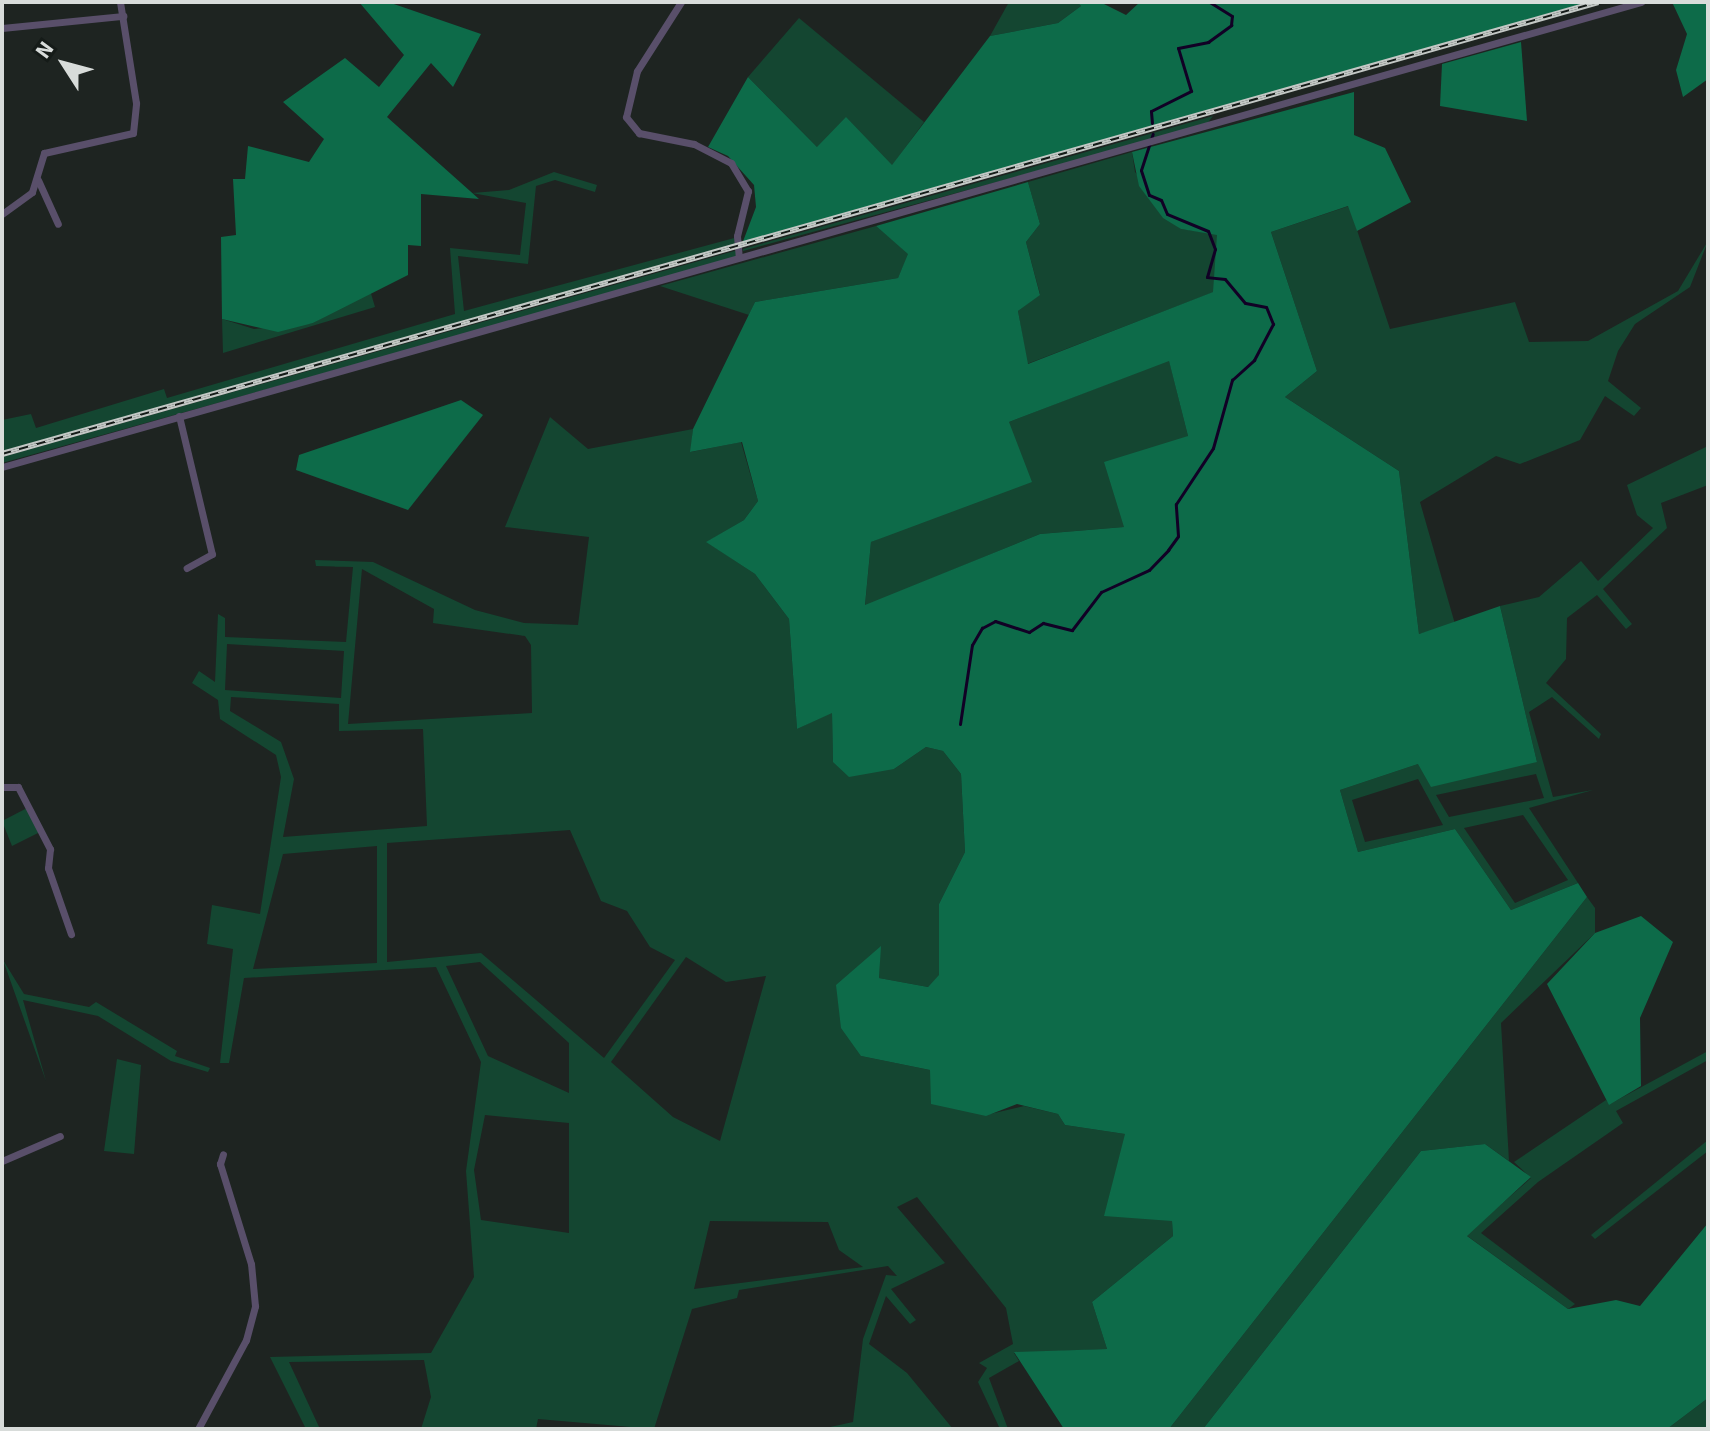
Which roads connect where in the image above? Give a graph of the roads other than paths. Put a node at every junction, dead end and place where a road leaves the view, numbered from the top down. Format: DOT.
graph roads {
  1 [pos="120,2"];
  2 [pos="681,2"];
  3 [pos="1641,2"];
  4 [pos="123,16"];
  5 [pos="2,28"];
  6 [pos="38,180"];
  7 [pos="2,214"];
  8 [pos="58,224"];
  9 [pos="739,257"];
  10 [pos="179,416"];
  11 [pos="2,467"];
  12 [pos="187,568"];
  13 [pos="2,787"];
  14 [pos="71,934"];
  15 [pos="60,1136"];
  16 [pos="223,1154"];
  17 [pos="2,1161"];
  18 [pos="198,1429"];
  1 -- 4 [label="street"];
  2 -- 9 [label="street"];
  3 -- 9 [label="street"];
  4 -- 5 [label="street"];
  4 -- 6 [label="street"];
  6 -- 7 [label="street"];
  6 -- 8 [label="street"];
  9 -- 10 [label="street"];
  10 -- 11 [label="street"];
  10 -- 12 [label="street"];
  13 -- 14 [label="street"];
  15 -- 17 [label="street"];
  16 -- 18 [label="street"];
}
